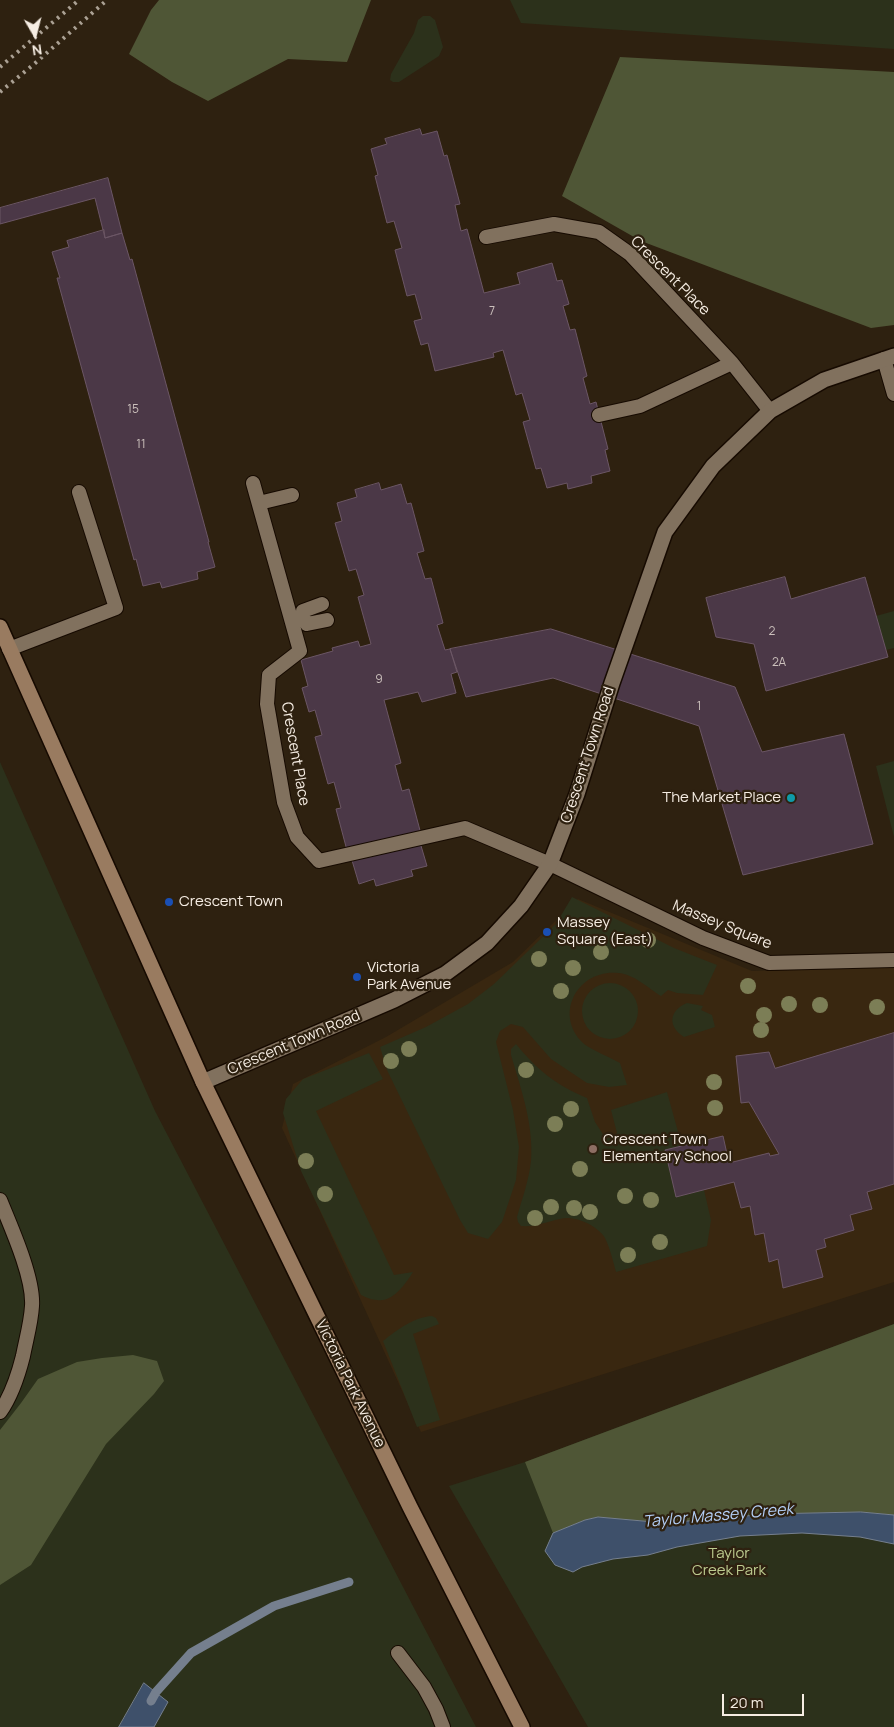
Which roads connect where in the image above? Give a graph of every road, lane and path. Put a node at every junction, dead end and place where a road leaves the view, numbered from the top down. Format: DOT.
graph roads {
  1 [pos="486,237"];
  2 [pos="889,358"];
  3 [pos="732,363"];
  4 [pos="894,394"];
  5 [pos="770,411"];
  6 [pos="599,415"];
  7 [pos="254,483"];
  8 [pos="79,492"];
  9 [pos="292,495"];
  10 [pos="259,504"];
  11 [pos="322,604"];
  12 [pos="297,619"];
  13 [pos="327,620"];
  14 [pos="0,627"];
  15 [pos="9,649"];
  16 [pos="550,864"];
  17 [pos="894,960"];
  18 [pos="203,1082"];
  19 [pos="0,1200"];
  20 [pos="0,1412"];
  21 [pos="398,1653"];
  22 [pos="442,1727"];
  23 [pos="522,1727"];
  1 -- 3 [label="lane, Crescent Place"];
  2 -- 4 [label="lane"];
  2 -- 5 [label="street, Crescent Town Road"];
  3 -- 5 [label="lane, Crescent Place"];
  3 -- 6 [label="lane"];
  5 -- 16 [label="street, Crescent Town Road"];
  7 -- 10 [label="lane, Crescent Place"];
  8 -- 15 [label="lane"];
  9 -- 10 [label="lane"];
  10 -- 12 [label="lane, Crescent Place"];
  11 -- 12 [label="lane"];
  12 -- 13 [label="lane"];
  12 -- 16 [label="lane, Crescent Place"];
  14 -- 15 [label="main road, Victoria Park Avenue"];
  15 -- 18 [label="main road, Victoria Park Avenue"];
  16 -- 17 [label="lane, Massey Square"];
  16 -- 18 [label="street, Crescent Town Road"];
  18 -- 23 [label="main road, Victoria Park Avenue"];
  19 -- 20 [label="lane"];
  21 -- 22 [label="lane"];
}
